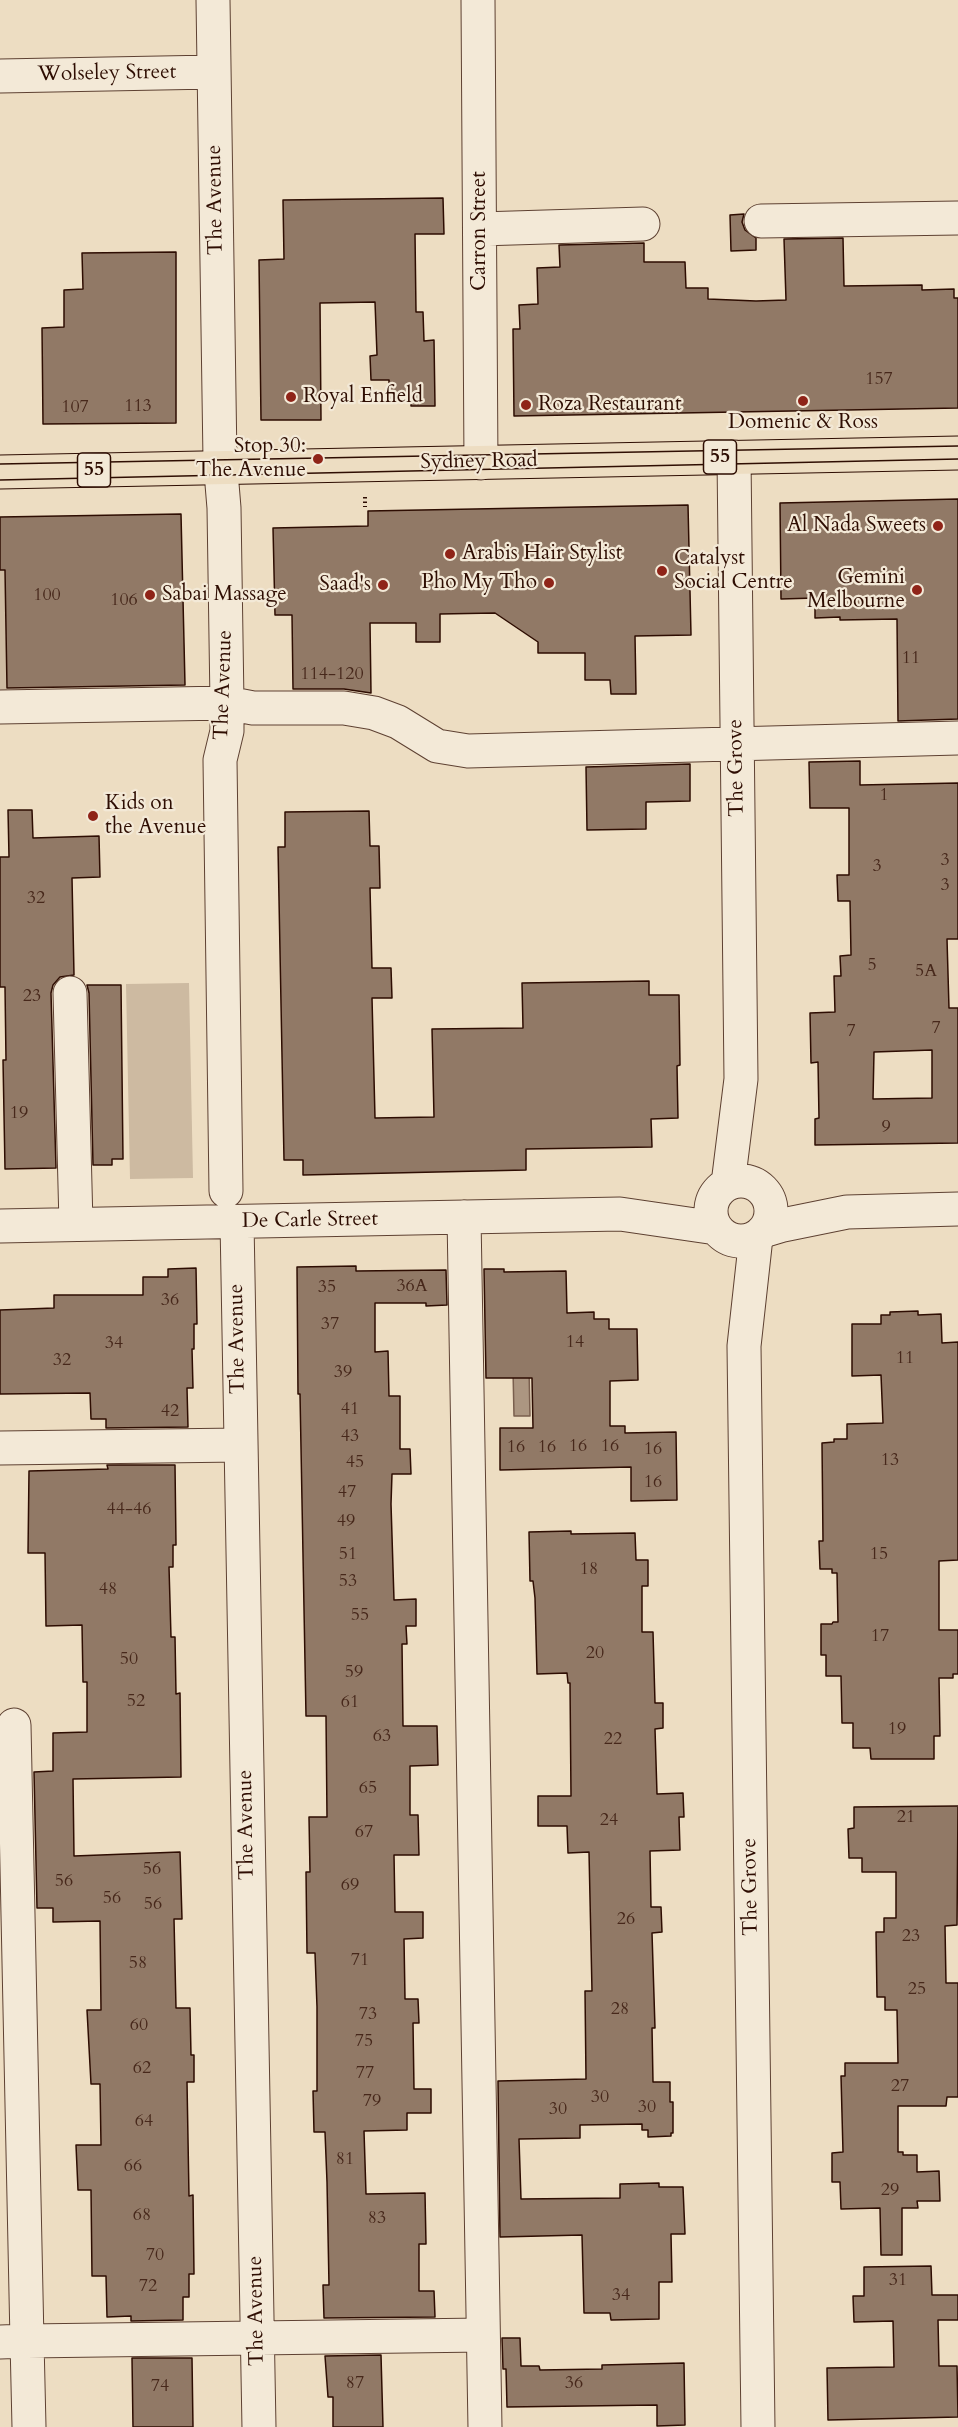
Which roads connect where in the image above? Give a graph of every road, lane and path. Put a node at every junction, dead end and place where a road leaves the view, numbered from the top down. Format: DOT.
graph roads {
  1 [pos="213,0"];
  2 [pos="478,0"];
  3 [pos="214,72"];
  4 [pos="0,76"];
  5 [pos="958,218"];
  6 [pos="760,221"];
  7 [pos="643,224"];
  8 [pos="480,229"];
  9 [pos="958,453"];
  10 [pos="734,457"];
  11 [pos="481,463"];
  12 [pos="220,468"];
  13 [pos="0,472"];
  14 [pos="365,497"];
  15 [pos="365,507"];
  16 [pos="226,703"];
  17 [pos="0,707"];
  18 [pos="958,738"];
  19 [pos="737,744"];
  20 [pos="70,993"];
  21 [pos="743,1190"];
  22 [pos="226,1191"];
  23 [pos="958,1209"];
  24 [pos="847,1212"];
  25 [pos="620,1214"];
  26 [pos="465,1217"];
  27 [pos="237,1222"];
  28 [pos="76,1224"];
  29 [pos="0,1226"];
  30 [pos="740,1233"];
  31 [pos="240,1445"];
  32 [pos="0,1448"];
  33 [pos="14,1725"];
  34 [pos="483,2335"];
  35 [pos="258,2339"];
  36 [pos="14,2342"];
  37 [pos="29,2427"];
  38 [pos="259,2427"];
  39 [pos="485,2427"];
  40 [pos="758,2427"];
  1 -- 3 [label="street, The Avenue"];
  2 -- 8 [label="street, Carron Street"];
  3 -- 4 [label="street, Wolseley Street"];
  3 -- 12 [label="street, The Avenue"];
  5 -- 6 [label="street"];
  7 -- 8 [label="street"];
  8 -- 11 [label="street, Carron Street"];
  9 -- 10 [label="highway, Sydney Road / 55"];
  10 -- 11 [label="highway, Sydney Road / 55"];
  10 -- 19 [label="street, The Grove"];
  11 -- 12 [label="highway, Sydney Road / 55"];
  12 -- 13 [label="highway, Sydney Road / 55"];
  12 -- 16 [label="street, The Avenue"];
  14 -- 15 [label="path"];
  16 -- 17 [label="street"];
  16 -- 19 [label="street"];
  16 -- 22 [label="street, The Avenue"];
  18 -- 19 [label="street"];
  19 -- 21 [label="street, The Grove"];
  20 -- 28 [label="street"];
  21 -- 24 [label="street, De Carle Street"];
  21 -- 25 [label="street, De Carle Street"];
  21 -- 30 [label="street"];
  21 -- 30 [label="street"];
  23 -- 24 [label="street, De Carle Street"];
  24 -- 30 [label="street, De Carle Street"];
  25 -- 26 [label="street, De Carle Street"];
  25 -- 30 [label="street, De Carle Street"];
  26 -- 27 [label="street, De Carle Street"];
  26 -- 34 [label="street"];
  27 -- 28 [label="street, De Carle Street"];
  27 -- 31 [label="street, The Avenue"];
  28 -- 29 [label="street, De Carle Street"];
  30 -- 40 [label="street, The Grove"];
  31 -- 32 [label="street"];
  31 -- 35 [label="street, The Avenue"];
  33 -- 36 [label="street"];
  34 -- 35 [label="street"];
  34 -- 39 [label="street"];
  35 -- 36 [label="street"];
  35 -- 38 [label="street, The Avenue"];
  36 -- 37 [label="street"];
}
